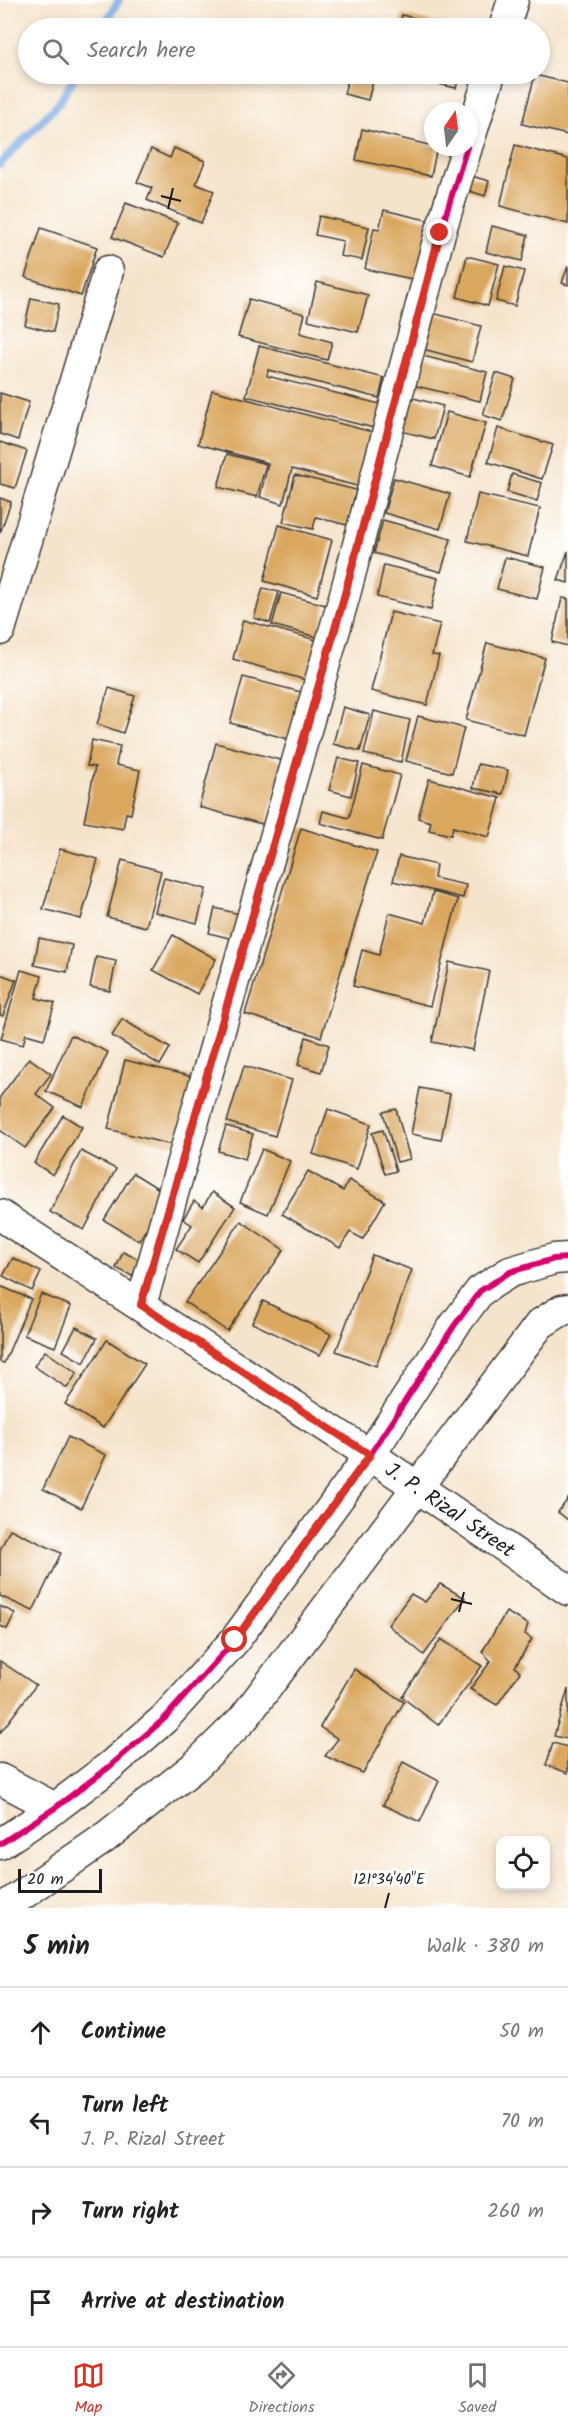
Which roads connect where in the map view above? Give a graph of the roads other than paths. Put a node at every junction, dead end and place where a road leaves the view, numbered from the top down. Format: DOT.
graph roads {
  1 [pos="513,0"];
  2 [pos="507,18"];
  3 [pos="487,84"];
  4 [pos="478,112"];
  5 [pos="464,156"];
  6 [pos="108,271"];
  7 [pos="0,630"];
  8 [pos="0,1215"];
  9 [pos="568,1258"];
  10 [pos="141,1305"];
  11 [pos="568,1309"];
  12 [pos="370,1455"];
  13 [pos="417,1488"];
  14 [pos="568,1590"];
  15 [pos="0,1779"];
  16 [pos="55,1808"];
  17 [pos="0,1844"];
  18 [pos="3,1908"];
  1 -- 2 [label="street"];
  3 -- 4 [label="street"];
  5 -- 10 [label="street"];
  6 -- 7 [label="street"];
  8 -- 10 [label="street, J. P. Rizal Street"];
  9 -- 12 [label="street"];
  10 -- 12 [label="street, J. P. Rizal Street"];
  11 -- 13 [label="street"];
  12 -- 13 [label="street, J. P. Rizal Street"];
  12 -- 16 [label="street"];
  13 -- 14 [label="street, J. P. Rizal Street"];
  13 -- 18 [label="street"];
  15 -- 16 [label="street"];
  16 -- 17 [label="street"];
}
